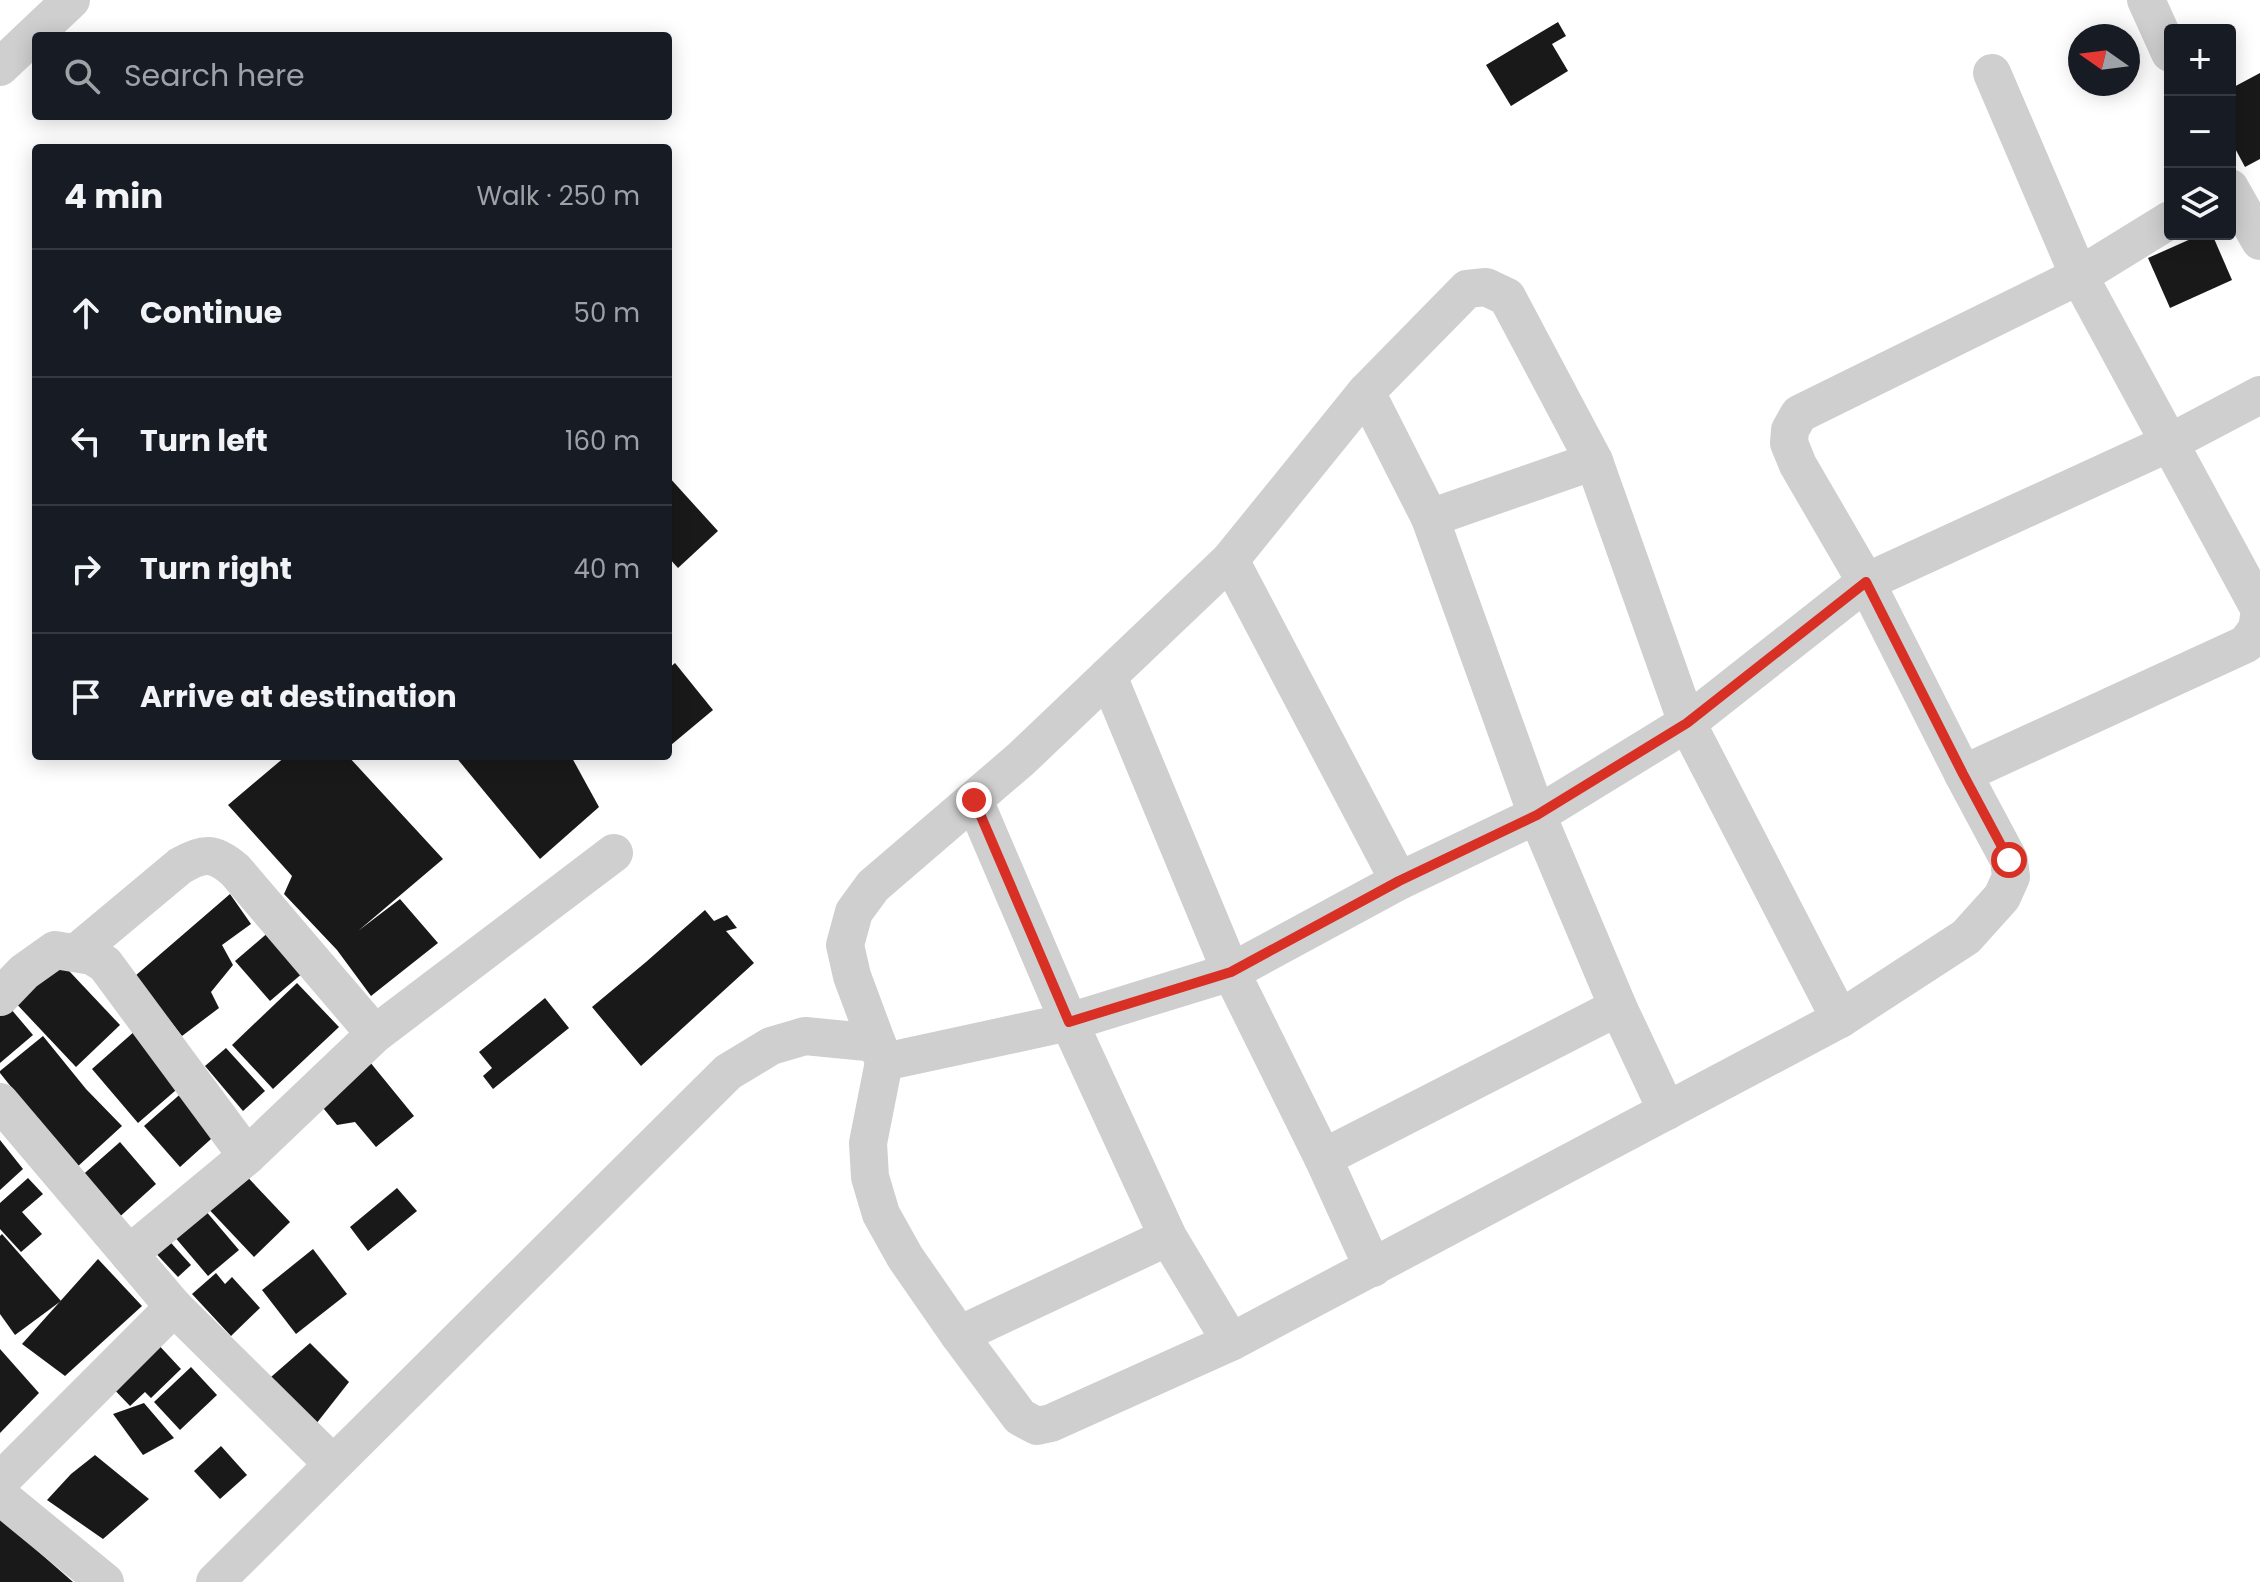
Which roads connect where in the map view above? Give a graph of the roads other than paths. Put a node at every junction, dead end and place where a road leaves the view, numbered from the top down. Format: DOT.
graph roads {
  1 [pos="71,0"];
  2 [pos="2146,0"];
  3 [pos="15,40"];
  4 [pos="2164,40"];
  5 [pos="0,67"];
  6 [pos="1992,73"];
  7 [pos="2236,199"];
  8 [pos="2164,224"];
  9 [pos="2260,241"];
  10 [pos="2079,276"];
  11 [pos="1366,392"];
  12 [pos="2260,395"];
  13 [pos="2169,443"];
  14 [pos="1594,461"];
  15 [pos="1430,518"];
  16 [pos="1230,560"];
  17 [pos="1866,582"];
  18 [pos="1108,676"];
  19 [pos="1687,723"];
  20 [pos="1963,774"];
  21 [pos="974,800"];
  22 [pos="1537,815"];
  23 [pos="614,853"];
  24 [pos="1399,881"];
  25 [pos="77,952"];
  26 [pos="1231,972"];
  27 [pos="0,997"];
  28 [pos="1618,1007"];
  29 [pos="1840,1019"];
  30 [pos="1069,1022"];
  31 [pos="375,1034"];
  32 [pos="880,1053"];
  33 [pos="0,1102"];
  34 [pos="1667,1111"];
  35 [pos="247,1156"];
  36 [pos="1323,1158"];
  37 [pos="1168,1237"];
  38 [pos="129,1254"];
  39 [pos="1373,1268"];
  40 [pos="174,1307"];
  41 [pos="959,1335"];
  42 [pos="1231,1342"];
  43 [pos="333,1464"];
  44 [pos="0,1481"];
  45 [pos="0,1496"];
  46 [pos="105,1582"];
  47 [pos="215,1582"];
  1 -- 3 [label="street"];
  2 -- 4 [label="street"];
  3 -- 5 [label="street"];
  6 -- 10 [label="street"];
  7 -- 9 [label="street"];
  8 -- 10 [label="street"];
  10 -- 13 [label="street"];
  10 -- 17 [label="street"];
  11 -- 14 [label="street"];
  11 -- 15 [label="street"];
  11 -- 16 [label="street"];
  12 -- 13 [label="street"];
  13 -- 17 [label="street"];
  13 -- 20 [label="street"];
  14 -- 15 [label="street"];
  14 -- 19 [label="street"];
  15 -- 22 [label="street"];
  16 -- 18 [label="street"];
  16 -- 24 [label="street"];
  17 -- 19 [label="street"];
  17 -- 20 [label="street"];
  18 -- 21 [label="street"];
  18 -- 26 [label="street"];
  19 -- 22 [label="street"];
  19 -- 29 [label="street"];
  20 -- 29 [label="street"];
  21 -- 30 [label="street"];
  21 -- 32 [label="street"];
  22 -- 24 [label="street"];
  22 -- 28 [label="street"];
  23 -- 31 [label="street"];
  24 -- 26 [label="street"];
  25 -- 27 [label="street"];
  25 -- 31 [label="street"];
  25 -- 35 [label="street"];
  26 -- 30 [label="street"];
  26 -- 36 [label="street"];
  28 -- 34 [label="street"];
  28 -- 36 [label="street"];
  29 -- 34 [label="street"];
  30 -- 32 [label="street"];
  30 -- 37 [label="street"];
  31 -- 35 [label="street"];
  32 -- 41 [label="street"];
  32 -- 43 [label="street"];
  33 -- 38 [label="street"];
  34 -- 39 [label="street"];
  35 -- 38 [label="street"];
  36 -- 39 [label="street"];
  37 -- 41 [label="street"];
  37 -- 42 [label="street"];
  38 -- 40 [label="street"];
  39 -- 42 [label="street"];
  40 -- 43 [label="street"];
  40 -- 44 [label="street"];
  41 -- 42 [label="street"];
  43 -- 47 [label="street"];
  45 -- 46 [label="street"];
}
